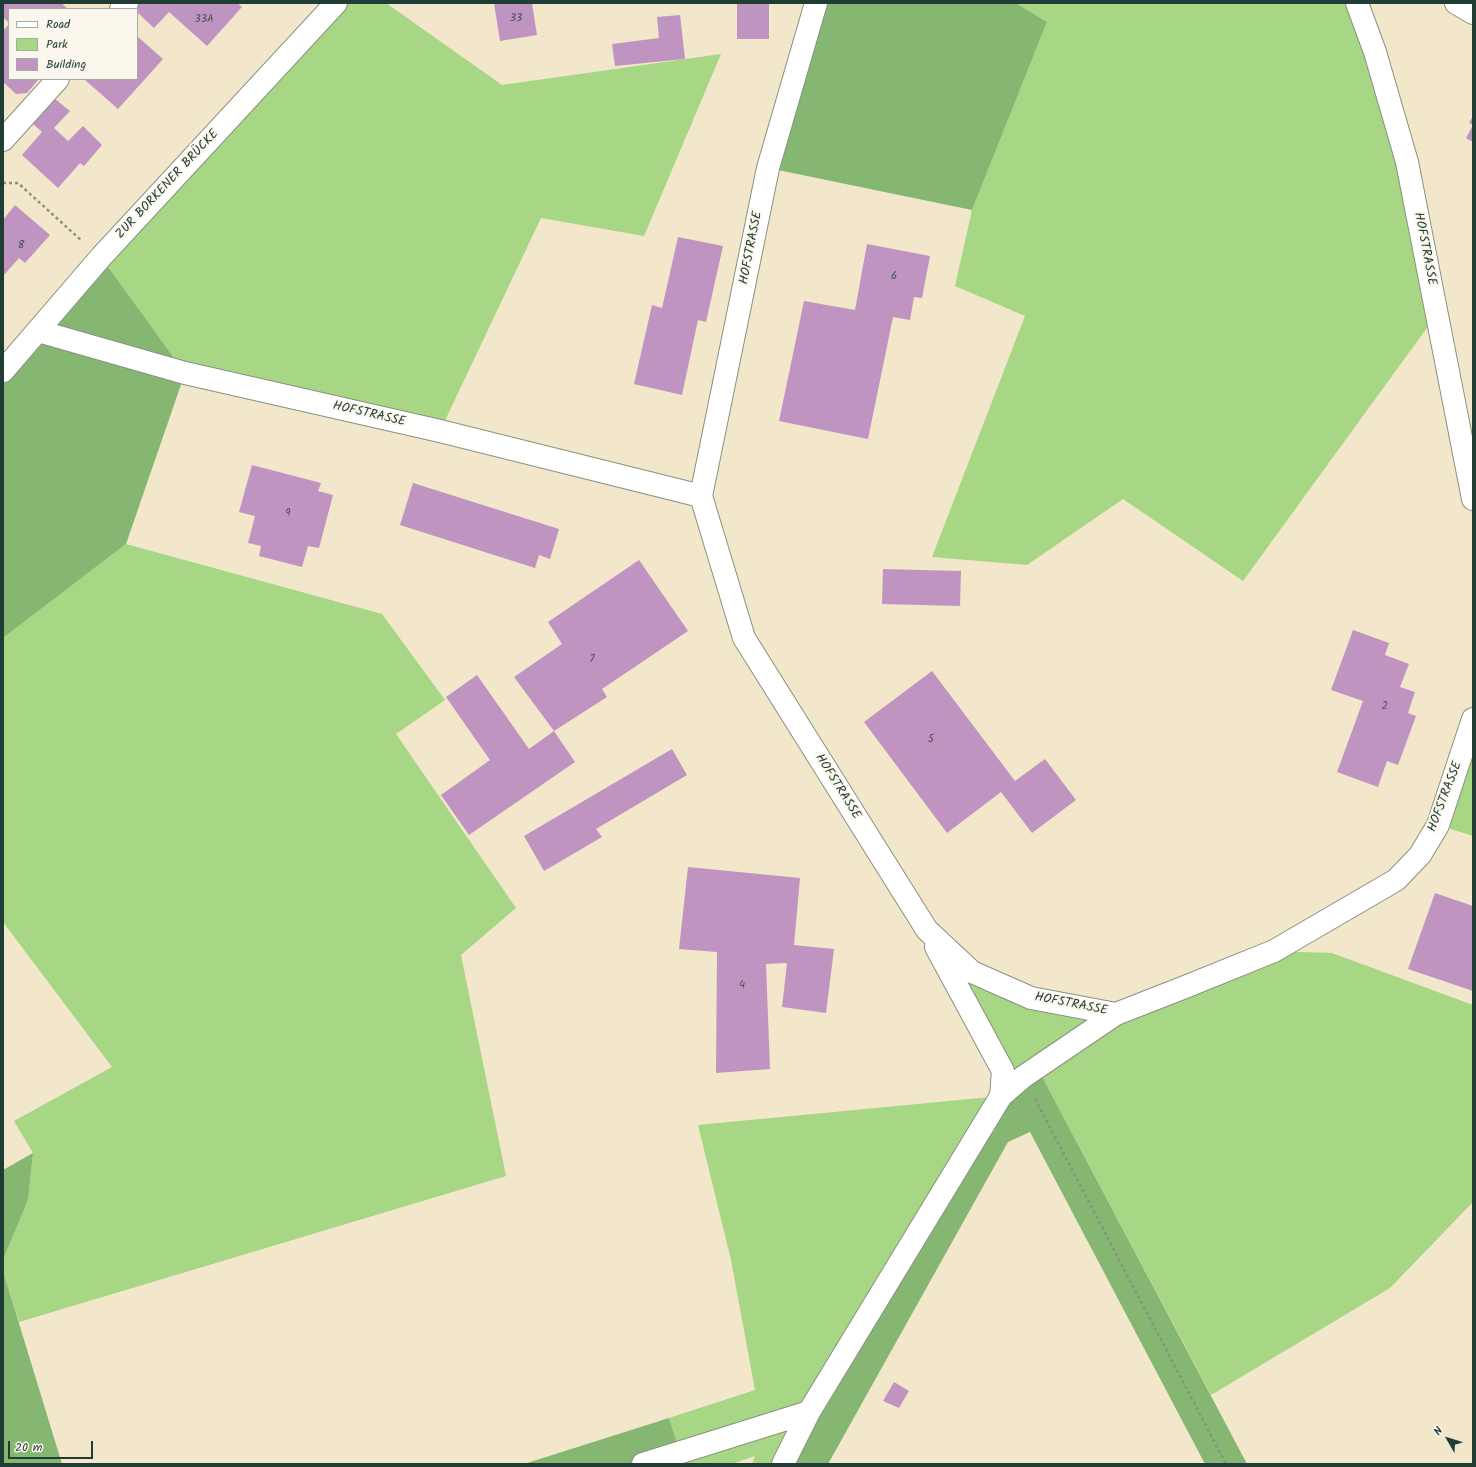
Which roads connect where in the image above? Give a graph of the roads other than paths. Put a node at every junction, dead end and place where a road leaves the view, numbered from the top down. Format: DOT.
graph roads {
  1 [pos="336,3"];
  2 [pos="816,3"];
  3 [pos="1357,3"];
  4 [pos="1456,3"];
  5 [pos="1473,13"];
  6 [pos="57,80"];
  7 [pos="3,140"];
  8 [pos="38,331"];
  9 [pos="3,371"];
  10 [pos="701,496"];
  11 [pos="1473,499"];
  12 [pos="1473,718"];
  13 [pos="927,930"];
  14 [pos="1116,1014"];
  15 [pos="1001,1096"];
  16 [pos="809,1412"];
  17 [pos="643,1464"];
  18 [pos="783,1464"];
  1 -- 8 [label="street, ZUR BORKENER BRÜCKE"];
  2 -- 10 [label="street, HOFSTRASSE"];
  3 -- 11 [label="street, HOFSTRASSE"];
  4 -- 5 [label="street"];
  6 -- 7 [label="street"];
  8 -- 9 [label="street, ZUR BORKENER BRÜCKE"];
  8 -- 10 [label="street, HOFSTRASSE"];
  10 -- 13 [label="street, HOFSTRASSE"];
  12 -- 14 [label="street, HOFSTRASSE"];
  13 -- 14 [label="street, HOFSTRASSE"];
  13 -- 15 [label="street"];
  14 -- 15 [label="street"];
  15 -- 16 [label="street"];
  16 -- 17 [label="street"];
  16 -- 18 [label="street"];
}
